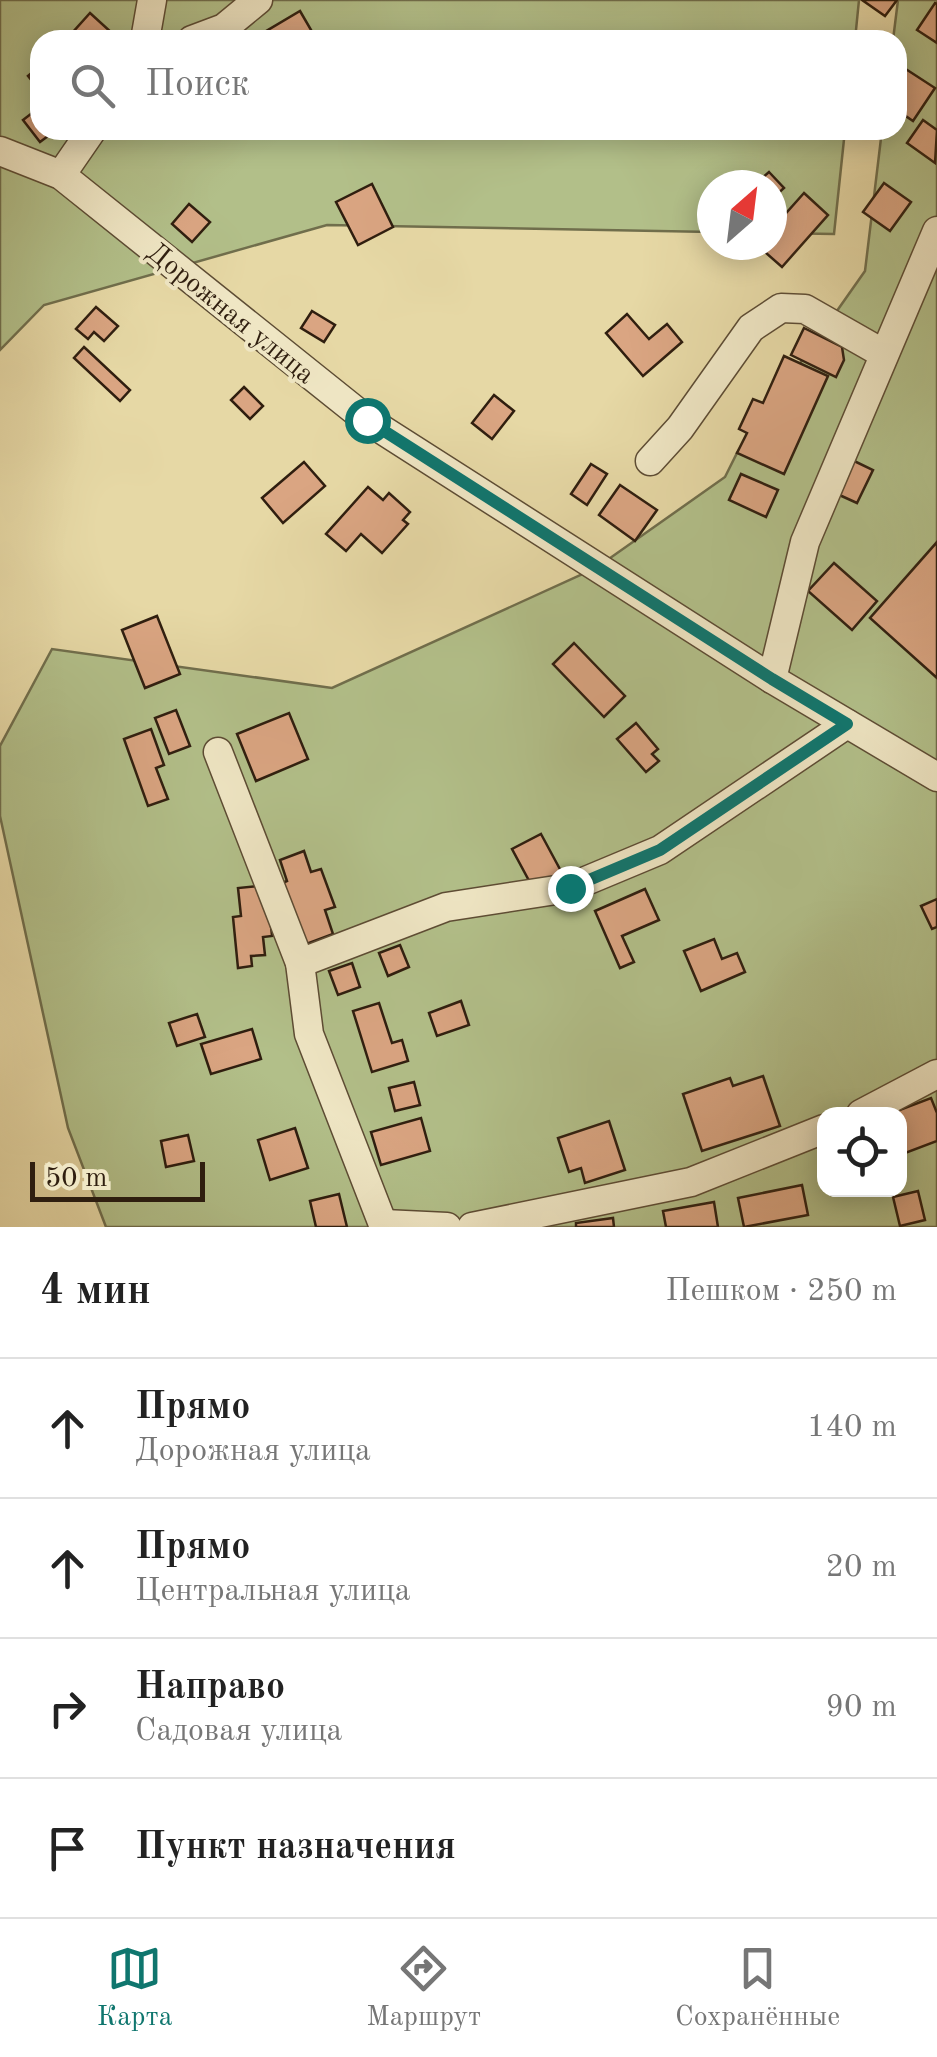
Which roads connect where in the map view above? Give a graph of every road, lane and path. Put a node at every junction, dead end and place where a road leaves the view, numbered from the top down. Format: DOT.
graph roads {
  1 [pos="152,0"];
  2 [pos="258,0"];
  3 [pos="147,30"];
  4 [pos="219,30"];
  5 [pos="85,140"];
  6 [pos="0,151"];
  7 [pos="61,175"];
  8 [pos="937,231"];
  9 [pos="884,354"];
  10 [pos="650,460"];
  11 [pos="772,679"];
  12 [pos="847,724"];
  13 [pos="218,752"];
  14 [pos="937,777"];
  15 [pos="300,964"];
  16 [pos="937,1074"];
  17 [pos="875,1107"];
  18 [pos="817,1132"];
  19 [pos="384,1226"];
  20 [pos="448,1227"];
  21 [pos="472,1227"];
  1 -- 3 [label="street"];
  2 -- 4 [label="street"];
  5 -- 7 [label="street"];
  6 -- 7 [label="street, Дорожная улица"];
  7 -- 11 [label="street, Дорожная улица"];
  8 -- 9 [label="street"];
  9 -- 10 [label="street"];
  9 -- 11 [label="street"];
  11 -- 12 [label="street, Дорожная улица"];
  12 -- 14 [label="street, Дорожная улица"];
  12 -- 15 [label="street"];
  13 -- 15 [label="street"];
  15 -- 19 [label="street"];
  16 -- 17 [label="street"];
  18 -- 21 [label="street"];
  19 -- 20 [label="street"];
}
